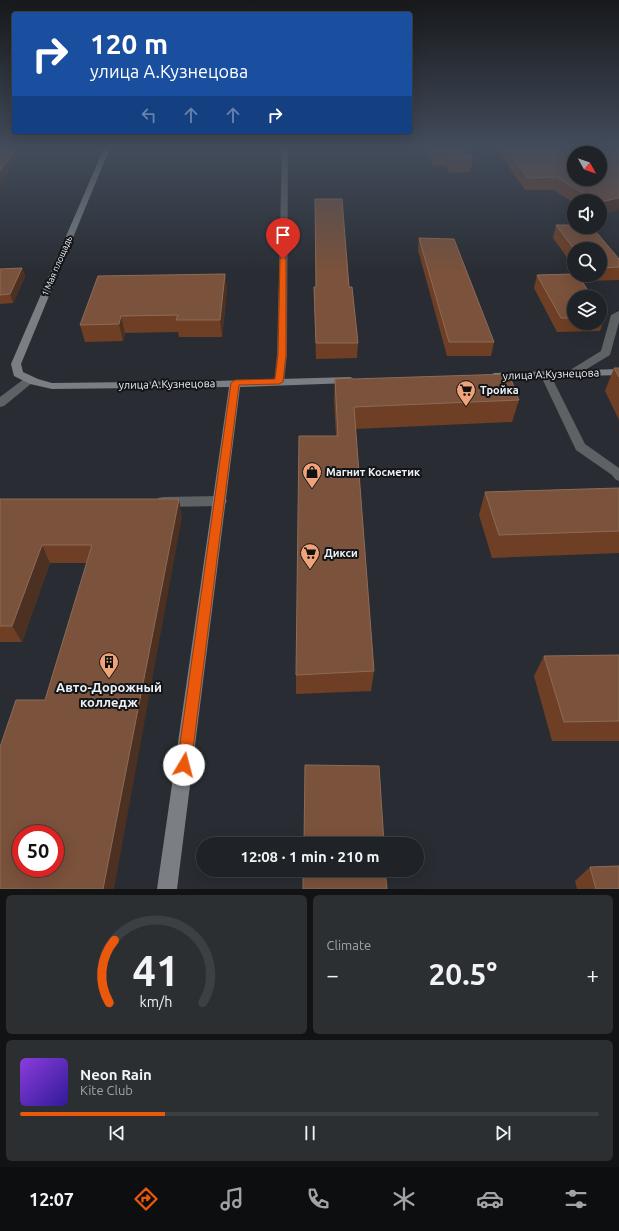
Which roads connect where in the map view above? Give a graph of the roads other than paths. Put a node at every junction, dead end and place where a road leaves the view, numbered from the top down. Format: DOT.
graph roads {
  1 [pos="90,189"];
  2 [pos="284,189"];
  3 [pos="619,314"];
  4 [pos="619,372"];
  5 [pos="545,374"];
  6 [pos="571,374"];
  7 [pos="483,376"];
  8 [pos="360,380"];
  9 [pos="28,381"];
  10 [pos="279,382"];
  11 [pos="235,383"];
  12 [pos="0,403"];
  13 [pos="619,476"];
  14 [pos="220,501"];
  15 [pos="152,502"];
  16 [pos="167,889"];
  1 -- 9 [label="main road, 1 Мая площадь"];
  2 -- 10 [label="street"];
  3 -- 6 [label="street"];
  4 -- 6 [label="main road, улица А.Кузнецова"];
  5 -- 6 [label="main road, улица А.Кузнецова"];
  5 -- 7 [label="main road, улица А.Кузнецова"];
  5 -- 13 [label="street"];
  8 -- 10 [label="main road, улица А.Кузнецова"];
  9 -- 11 [label="main road, улица А.Кузнецова"];
  9 -- 12 [label="street"];
  10 -- 11 [label="main road, улица А.Кузнецова"];
  11 -- 14 [label="main road"];
  14 -- 15 [label="street"];
  14 -- 16 [label="main road"];
}
